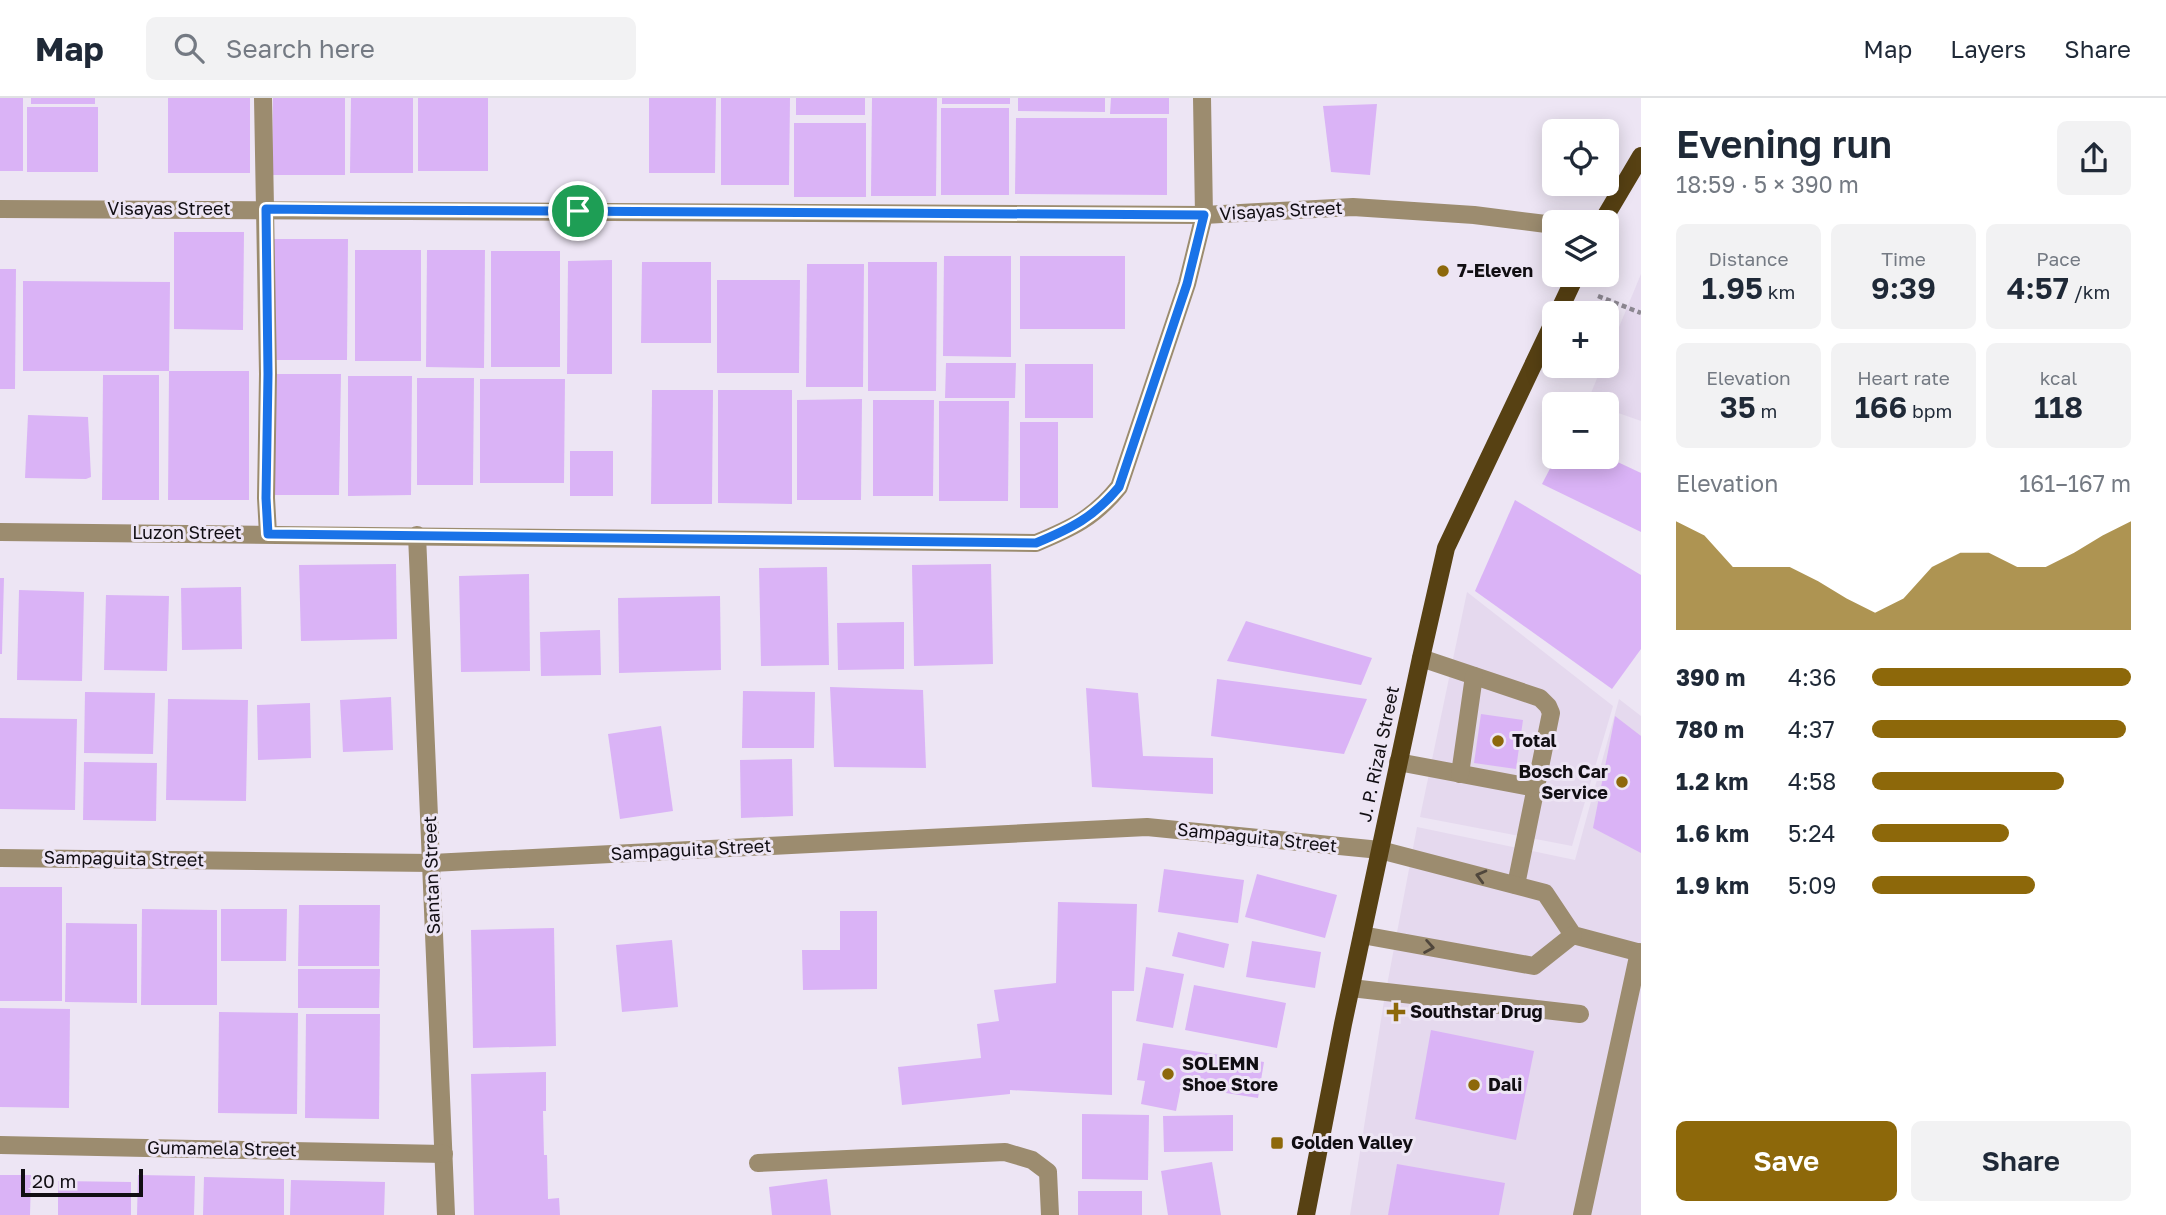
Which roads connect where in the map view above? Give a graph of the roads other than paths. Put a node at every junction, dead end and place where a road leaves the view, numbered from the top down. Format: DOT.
graph roads {
  1 [pos="263,98"];
  2 [pos="1202,98"];
  3 [pos="1641,156"];
  4 [pos="0,209"];
  5 [pos="266,209"];
  6 [pos="1609,210"];
  7 [pos="1204,215"];
  8 [pos="1542,224"];
  9 [pos="1542,346"];
  10 [pos="0,532"];
  11 [pos="268,534"];
  12 [pos="417,535"];
  13 [pos="1420,658"];
  14 [pos="1474,676"];
  15 [pos="1398,762"];
  16 [pos="1461,774"];
  17 [pos="1536,788"];
  18 [pos="1380,850"];
  19 [pos="0,858"];
  20 [pos="432,863"];
  21 [pos="1516,885"];
  22 [pos="1362,935"];
  23 [pos="1573,935"];
  24 [pos="1640,952"];
  25 [pos="1351,988"];
  26 [pos="1580,1014"];
  27 [pos="0,1145"];
  28 [pos="444,1154"];
  29 [pos="758,1163"];
  30 [pos="446,1215"];
  31 [pos="1050,1215"];
  32 [pos="1306,1215"];
  33 [pos="1582,1215"];
  1 -- 5 [label="street"];
  2 -- 7 [label="street, Luzon Street"];
  3 -- 6 [label="main road"];
  4 -- 5 [label="street, Visayas Street"];
  5 -- 7 [label="street, Visayas Street"];
  5 -- 11 [label="street"];
  7 -- 8 [label="street, Visayas Street"];
  7 -- 12 [label="street, Luzon Street"];
  9 -- 13 [label="main road, J. P. Rizal Street"];
  10 -- 11 [label="street, Luzon Street"];
  11 -- 12 [label="street, Luzon Street"];
  12 -- 20 [label="street, Santan Street"];
  13 -- 14 [label="street"];
  13 -- 15 [label="main road, J. P. Rizal Street"];
  14 -- 16 [label="street"];
  14 -- 17 [label="street"];
  15 -- 16 [label="street"];
  15 -- 18 [label="main road, J. P. Rizal Street"];
  16 -- 17 [label="street"];
  17 -- 21 [label="street"];
  18 -- 20 [label="street, Sampaguita Street"];
  21 -- 18 [label="street, Sampaguita Street, one-way"];
  18 -- 22 [label="main road, J. P. Rizal Street"];
  19 -- 20 [label="street, Sampaguita Street"];
  20 -- 28 [label="street, Santan Street"];
  21 -- 23 [label="street, Sampaguita Street"];
  22 -- 23 [label="street, one-way"];
  22 -- 25 [label="main road, J. P. Rizal Street"];
  23 -- 24 [label="street"];
  24 -- 33 [label="street"];
  25 -- 26 [label="street"];
  25 -- 32 [label="main road, J. P. Rizal Street"];
  27 -- 28 [label="street, Gumamela Street"];
  28 -- 30 [label="street, Santan Street"];
  29 -- 31 [label="street"];
}
